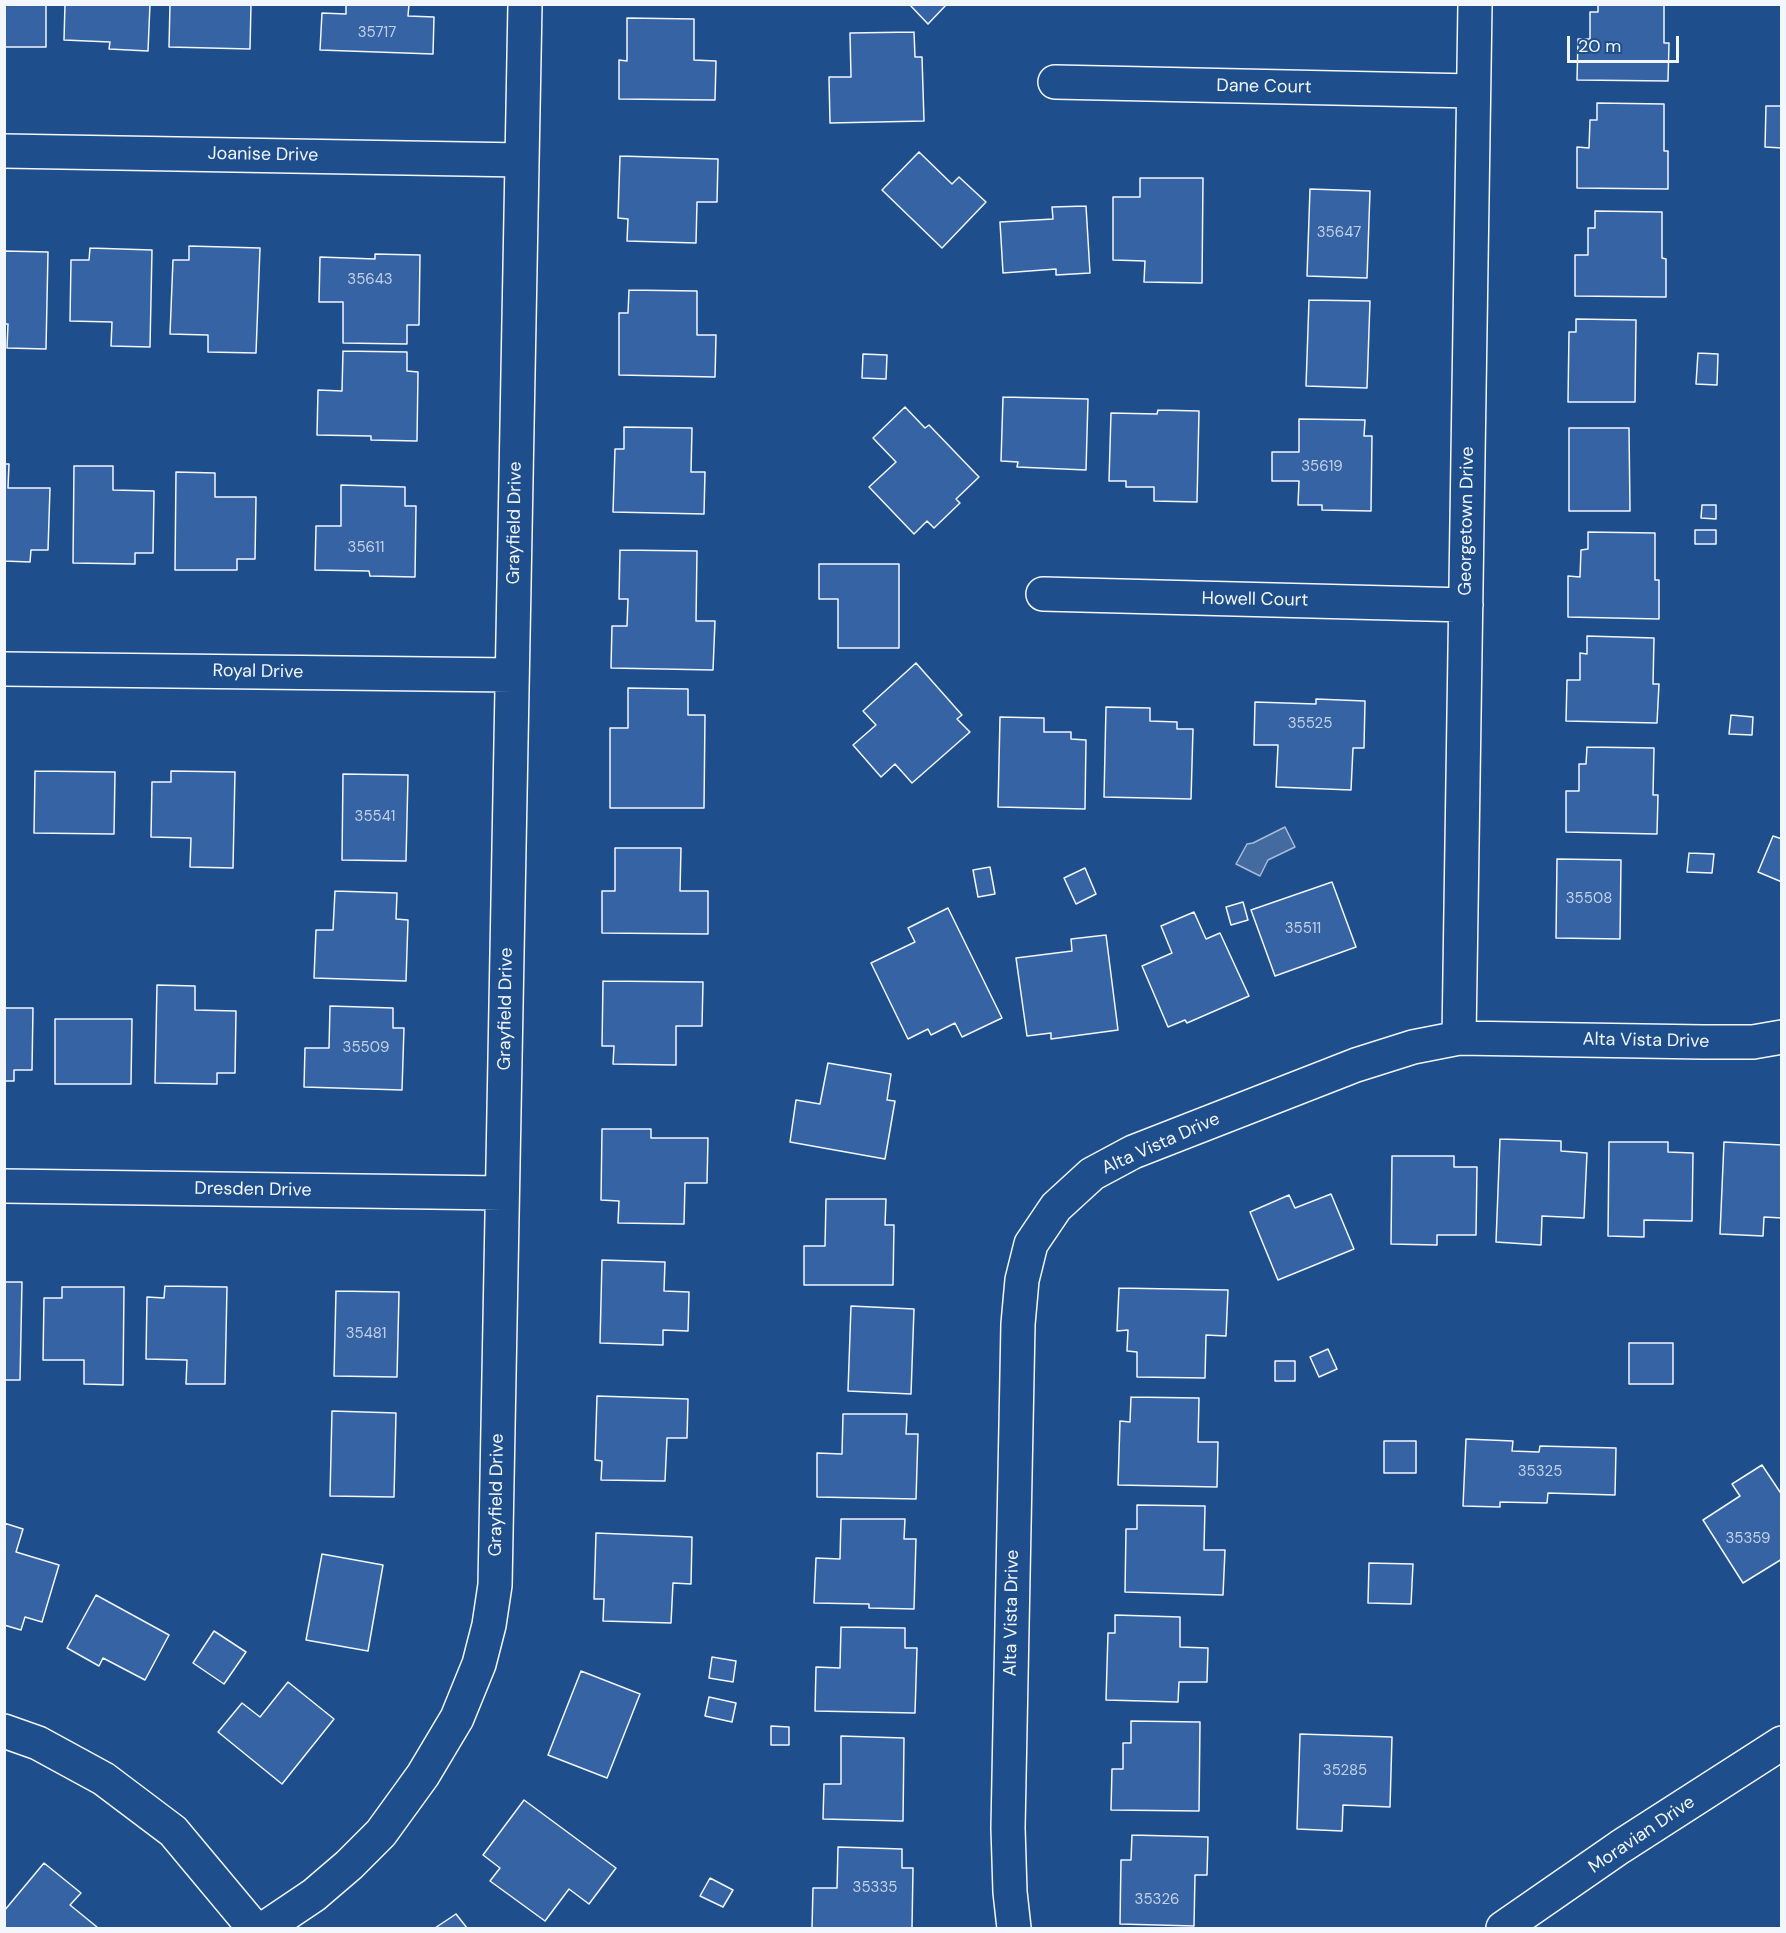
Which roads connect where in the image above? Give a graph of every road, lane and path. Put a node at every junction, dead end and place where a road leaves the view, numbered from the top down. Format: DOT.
graph roads {
  1 [pos="525,4"];
  2 [pos="1475,4"];
  3 [pos="1055,82"];
  4 [pos="1473,91"];
  5 [pos="4,151"];
  6 [pos="522,160"];
  7 [pos="1043,594"];
  8 [pos="1466,605"];
  9 [pos="4,669"];
  10 [pos="512,675"];
  11 [pos="1782,1037"];
  12 [pos="1459,1038"];
  13 [pos="4,1186"];
  14 [pos="502,1193"];
  15 [pos="4,1731"];
  16 [pos="1782,1743"];
  17 [pos="254,1929"];
  18 [pos="265,1929"];
  19 [pos="1014,1929"];
  20 [pos="1503,1929"];
  1 -- 6 [label="street, Grayfield Drive"];
  2 -- 4 [label="street, Georgetown Drive"];
  3 -- 4 [label="street, Dane Court"];
  4 -- 8 [label="street, Georgetown Drive"];
  5 -- 6 [label="street, Joanise Drive"];
  6 -- 10 [label="street, Grayfield Drive"];
  7 -- 8 [label="street, Howell Court"];
  8 -- 12 [label="street, Georgetown Drive"];
  9 -- 10 [label="street, Royal Drive"];
  10 -- 14 [label="street, Grayfield Drive"];
  11 -- 12 [label="street, Alta Vista Drive"];
  12 -- 19 [label="street, Alta Vista Drive"];
  13 -- 14 [label="street, Dresden Drive"];
  14 -- 18 [label="street, Grayfield Drive"];
  15 -- 17 [label="street"];
  16 -- 20 [label="street, Moravian Drive"];
}
